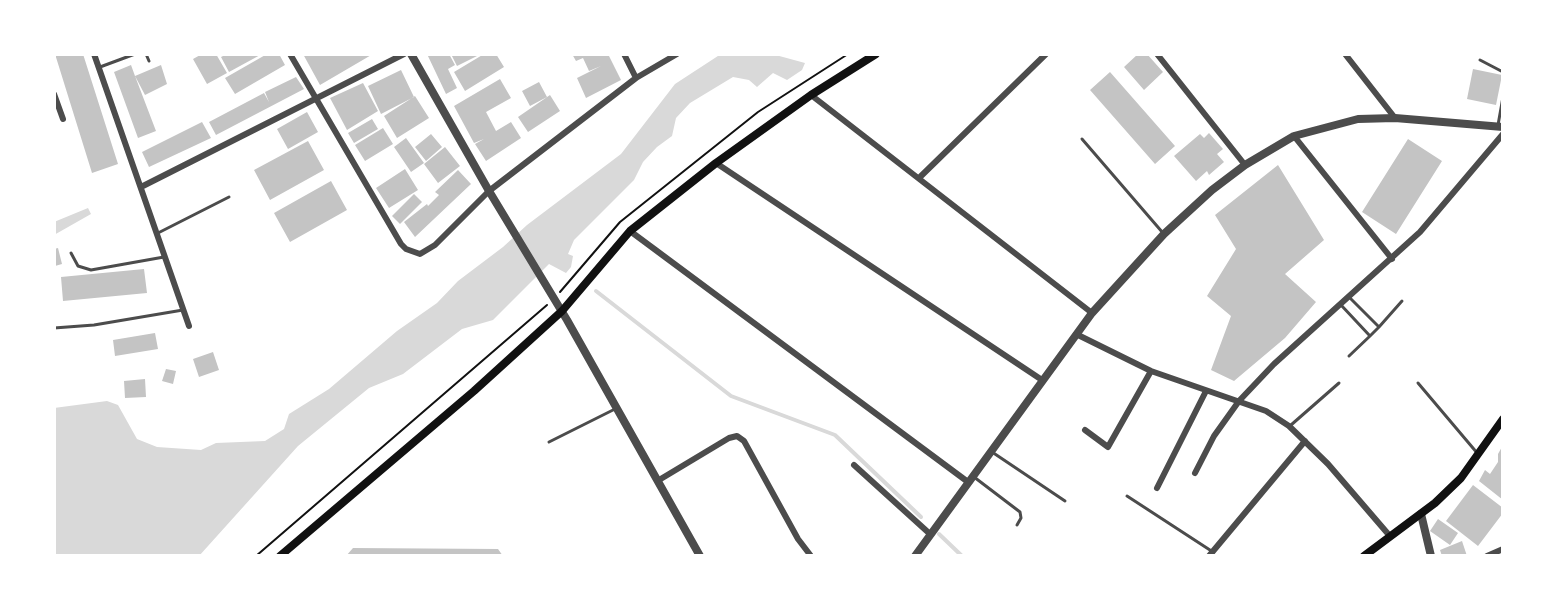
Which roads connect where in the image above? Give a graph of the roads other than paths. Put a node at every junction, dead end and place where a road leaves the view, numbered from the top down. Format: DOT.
graph roads {
  1 [pos="94,54"];
  2 [pos="135,54"];
  3 [pos="146,54"];
  4 [pos="290,54"];
  5 [pos="404,54"];
  6 [pos="411,54"];
  7 [pos="624,54"];
  8 [pos="677,54"];
  9 [pos="876,54"];
  10 [pos="1046,54"];
  11 [pos="1157,54"];
  12 [pos="1345,54"];
  13 [pos="1480,60"];
  14 [pos="149,61"];
  15 [pos="98,68"];
  16 [pos="1503,72"];
  17 [pos="636,78"];
  18 [pos="54,94"];
  19 [pos="811,95"];
  20 [pos="1503,97"];
  21 [pos="314,99"];
  22 [pos="1395,118"];
  23 [pos="63,119"];
  24 [pos="1500,126"];
  25 [pos="1503,134"];
  26 [pos="1294,136"];
  27 [pos="1082,139"];
  28 [pos="716,163"];
  29 [pos="1245,165"];
  30 [pos="919,178"];
  31 [pos="141,187"];
  32 [pos="489,191"];
  33 [pos="229,197"];
  34 [pos="630,231"];
  35 [pos="157,234"];
  36 [pos="1164,234"];
  37 [pos="71,253"];
  38 [pos="165,257"];
  39 [pos="1392,259"];
  40 [pos="1349,297"];
  41 [pos="1402,301"];
  42 [pos="1341,305"];
  43 [pos="184,310"];
  44 [pos="562,310"];
  45 [pos="1092,313"];
  46 [pos="189,326"];
  47 [pos="1379,327"];
  48 [pos="54,328"];
  49 [pos="1076,334"];
  50 [pos="1370,336"];
  51 [pos="1349,356"];
  52 [pos="1151,371"];
  53 [pos="1042,380"];
  54 [pos="1339,383"];
  55 [pos="1418,383"];
  56 [pos="1206,391"];
  57 [pos="1239,401"];
  58 [pos="617,407"];
  59 [pos="1503,419"];
  60 [pos="1289,426"];
  61 [pos="1085,430"];
  62 [pos="1305,441"];
  63 [pos="549,442"];
  64 [pos="990,450"];
  65 [pos="1479,456"];
  66 [pos="854,465"];
  67 [pos="1195,472"];
  68 [pos="970,479"];
  69 [pos="659,480"];
  70 [pos="1157,488"];
  71 [pos="1127,496"];
  72 [pos="1065,501"];
  73 [pos="1421,514"];
  74 [pos="1017,525"];
  75 [pos="930,534"];
  76 [pos="1389,535"];
  77 [pos="1503,549"];
  78 [pos="1211,554"];
  79 [pos="280,556"];
  80 [pos="700,556"];
  81 [pos="811,556"];
  82 [pos="915,556"];
  83 [pos="1365,556"];
  84 [pos="1431,556"];
  85 [pos="1487,556"];
  1 -- 15 [label="street"];
  2 -- 15 [label="lane"];
  3 -- 14 [label="lane"];
  4 -- 21 [label="street"];
  5 -- 21 [label="street"];
  6 -- 32 [label="street"];
  7 -- 17 [label="street"];
  8 -- 17 [label="street"];
  9 -- 19 [label="main road"];
  10 -- 30 [label="street"];
  11 -- 29 [label="street"];
  12 -- 22 [label="street"];
  13 -- 16 [label="lane"];
  15 -- 31 [label="street"];
  17 -- 32 [label="street"];
  18 -- 23 [label="street"];
  19 -- 28 [label="main road"];
  19 -- 30 [label="street"];
  20 -- 24 [label="lane"];
  21 -- 31 [label="street"];
  21 -- 32 [label="street"];
  22 -- 24 [label="street"];
  22 -- 26 [label="street"];
  25 -- 39 [label="street"];
  26 -- 29 [label="street"];
  26 -- 39 [label="street"];
  27 -- 36 [label="lane"];
  28 -- 34 [label="main road"];
  28 -- 53 [label="street"];
  29 -- 36 [label="street"];
  30 -- 45 [label="street"];
  31 -- 35 [label="street"];
  32 -- 44 [label="street"];
  33 -- 35 [label="lane"];
  34 -- 44 [label="main road"];
  34 -- 68 [label="street"];
  35 -- 38 [label="street"];
  36 -- 45 [label="street"];
  37 -- 38 [label="lane"];
  38 -- 43 [label="street"];
  39 -- 40 [label="street"];
  40 -- 42 [label="street"];
  40 -- 47 [label="lane"];
  41 -- 47 [label="lane"];
  42 -- 50 [label="lane"];
  42 -- 57 [label="street"];
  43 -- 46 [label="street"];
  43 -- 48 [label="lane"];
  44 -- 58 [label="street"];
  44 -- 79 [label="main road"];
  45 -- 49 [label="street"];
  47 -- 50 [label="lane"];
  49 -- 52 [label="street"];
  49 -- 53 [label="street"];
  50 -- 51 [label="lane"];
  52 -- 56 [label="street"];
  52 -- 61 [label="street"];
  53 -- 64 [label="street"];
  54 -- 60 [label="lane"];
  55 -- 65 [label="lane"];
  56 -- 57 [label="street"];
  56 -- 70 [label="street"];
  57 -- 60 [label="street"];
  57 -- 67 [label="street"];
  58 -- 63 [label="lane"];
  58 -- 69 [label="street"];
  59 -- 65 [label="main road"];
  60 -- 62 [label="street"];
  62 -- 76 [label="street"];
  62 -- 78 [label="street"];
  64 -- 68 [label="street"];
  64 -- 72 [label="lane"];
  65 -- 73 [label="main road"];
  66 -- 75 [label="street"];
  68 -- 74 [label="lane"];
  68 -- 75 [label="street"];
  69 -- 80 [label="street"];
  69 -- 81 [label="street"];
  71 -- 78 [label="lane"];
  73 -- 76 [label="main road"];
  73 -- 84 [label="street"];
  75 -- 82 [label="street"];
  76 -- 83 [label="main road"];
  77 -- 85 [label="street"];
}
